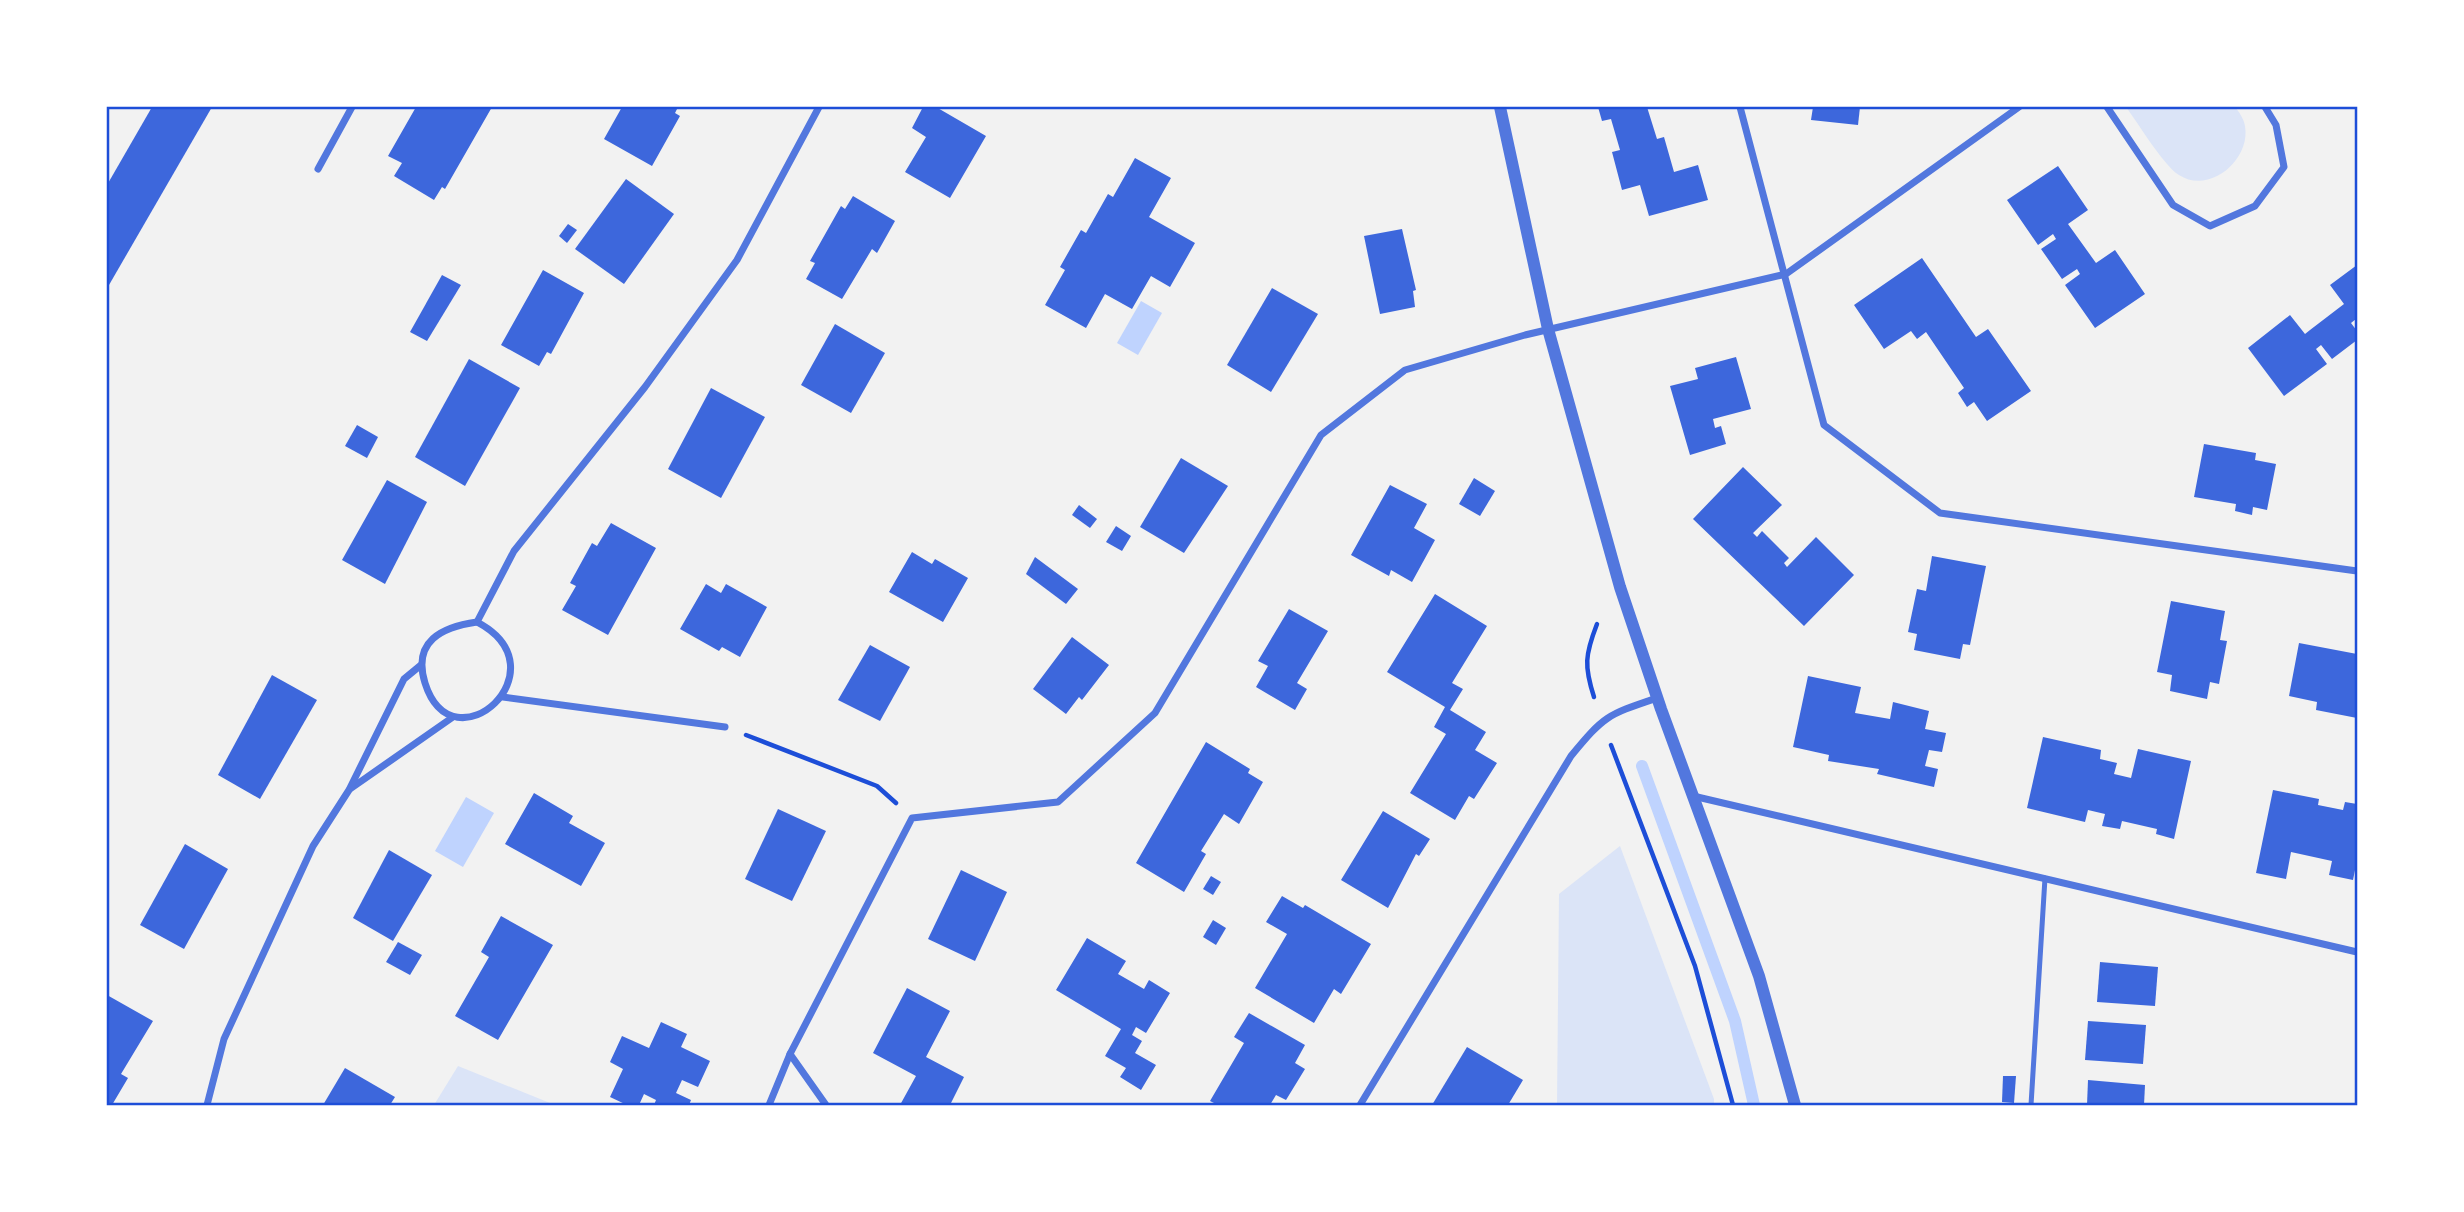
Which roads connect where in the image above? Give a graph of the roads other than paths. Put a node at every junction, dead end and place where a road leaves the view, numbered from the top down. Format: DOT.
graph roads {
  1 [pos="352,107"];
  2 [pos="820,107"];
  3 [pos="1500,107"];
  4 [pos="1740,107"];
  5 [pos="2020,107"];
  6 [pos="2107,107"];
  7 [pos="2265,107"];
  8 [pos="318,169"];
  9 [pos="1786,274"];
  10 [pos="1548,329"];
  11 [pos="2357,571"];
  12 [pos="477,622"];
  13 [pos="421,664"];
  14 [pos="503,696"];
  15 [pos="1657,698"];
  16 [pos="453,717"];
  17 [pos="725,727"];
  18 [pos="349,790"];
  19 [pos="1693,796"];
  20 [pos="2045,878"];
  21 [pos="2357,952"];
  22 [pos="790,1054"];
  23 [pos="207,1105"];
  24 [pos="769,1105"];
  25 [pos="826,1105"];
  26 [pos="1360,1105"];
  27 [pos="1795,1105"];
  28 [pos="2031,1105"];
  1 -- 8 [label="street"];
  2 -- 12 [label="street"];
  3 -- 10 [label="street"];
  4 -- 9 [label="street"];
  5 -- 9 [label="street"];
  6 -- 7 [label="street"];
  9 -- 10 [label="street"];
  9 -- 11 [label="street"];
  10 -- 15 [label="street"];
  10 -- 22 [label="street"];
  12 -- 13 [label="street"];
  12 -- 14 [label="street"];
  13 -- 16 [label="street"];
  13 -- 18 [label="street"];
  14 -- 16 [label="street"];
  14 -- 17 [label="street"];
  15 -- 19 [label="street"];
  15 -- 26 [label="street"];
  16 -- 18 [label="street"];
  18 -- 23 [label="street"];
  19 -- 20 [label="street"];
  19 -- 27 [label="street"];
  20 -- 21 [label="street"];
  20 -- 28 [label="lane"];
  22 -- 24 [label="street"];
  22 -- 25 [label="street"];
}
